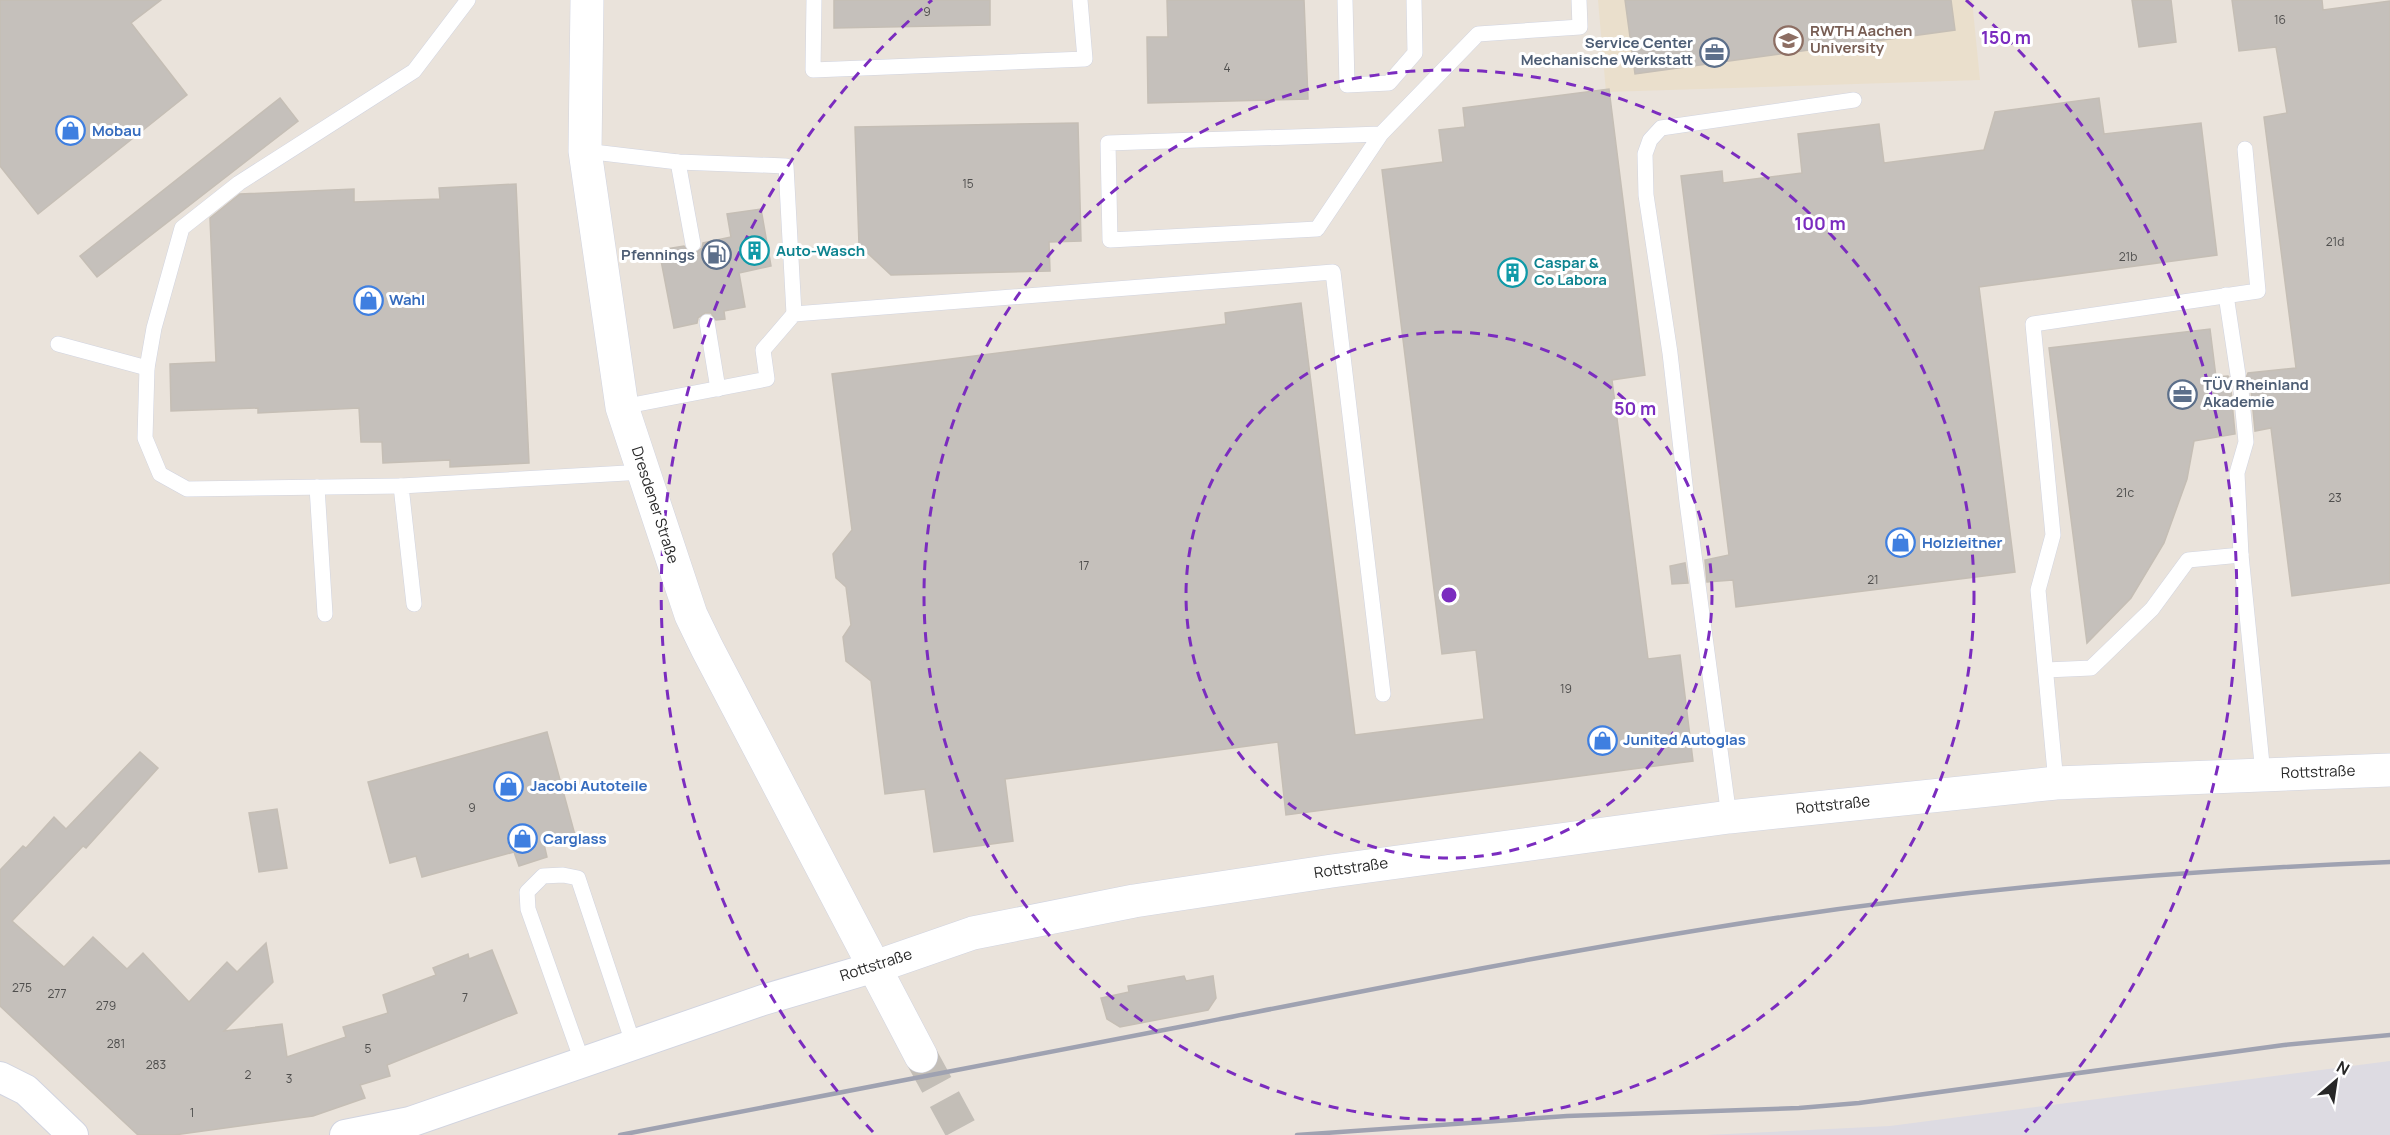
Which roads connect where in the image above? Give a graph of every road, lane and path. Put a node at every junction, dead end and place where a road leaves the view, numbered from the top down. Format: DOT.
graph roads {
  1 [pos="468,0"];
  2 [pos="587,0"];
  3 [pos="814,0"];
  4 [pos="1080,0"];
  5 [pos="1345,0"];
  6 [pos="1414,0"];
  7 [pos="1579,0"];
  8 [pos="1854,100"];
  9 [pos="1381,134"];
  10 [pos="2245,149"];
  11 [pos="585,151"];
  12 [pos="678,162"];
  13 [pos="693,244"];
  14 [pos="2226,295"];
  15 [pos="794,314"];
  16 [pos="707,322"];
  17 [pos="58,344"];
  18 [pos="147,368"];
  19 [pos="718,389"];
  20 [pos="622,407"];
  21 [pos="644,472"];
  22 [pos="401,486"];
  23 [pos="317,487"];
  24 [pos="2241,555"];
  25 [pos="414,604"];
  26 [pos="325,614"];
  27 [pos="2046,670"];
  28 [pos="1383,694"];
  29 [pos="2390,770"];
  30 [pos="2263,774"];
  31 [pos="2056,783"];
  32 [pos="1729,817"];
  33 [pos="876,967"];
  34 [pos="633,1043"];
  35 [pos="921,1056"];
  36 [pos="582,1061"];
  37 [pos="0,1077"];
  38 [pos="73,1135"];
  39 [pos="345,1135"];
  1 -- 18 [label="lane"];
  2 -- 11 [label="street, Dresdener Straße"];
  3 -- 4 [label="lane"];
  5 -- 6 [label="lane"];
  7 -- 9 [label="lane"];
  8 -- 32 [label="lane"];
  9 -- 9 [label="lane"];
  10 -- 14 [label="lane"];
  11 -- 12 [label="lane"];
  11 -- 20 [label="street, Dresdener Straße"];
  12 -- 13 [label="lane"];
  12 -- 15 [label="lane"];
  14 -- 24 [label="lane"];
  14 -- 27 [label="lane"];
  15 -- 19 [label="lane"];
  15 -- 28 [label="lane"];
  16 -- 19 [label="lane"];
  17 -- 18 [label="lane"];
  18 -- 23 [label="lane"];
  19 -- 20 [label="lane"];
  20 -- 21 [label="street, Dresdener Straße"];
  21 -- 22 [label="lane"];
  21 -- 33 [label="street, Dresdener Straße"];
  22 -- 23 [label="lane"];
  22 -- 25 [label="lane"];
  23 -- 26 [label="lane"];
  24 -- 27 [label="lane"];
  24 -- 30 [label="lane"];
  27 -- 31 [label="lane"];
  29 -- 30 [label="street, Rottstraße"];
  30 -- 31 [label="street, Rottstraße"];
  31 -- 32 [label="street, Rottstraße"];
  32 -- 33 [label="street, Rottstraße"];
  33 -- 34 [label="street, Rottstraße"];
  33 -- 35 [label="street, Dresdener Straße"];
  34 -- 36 [label="street, Rottstraße"];
  34 -- 36 [label="lane"];
  36 -- 39 [label="street, Rottstraße"];
  37 -- 38 [label="street"];
}
